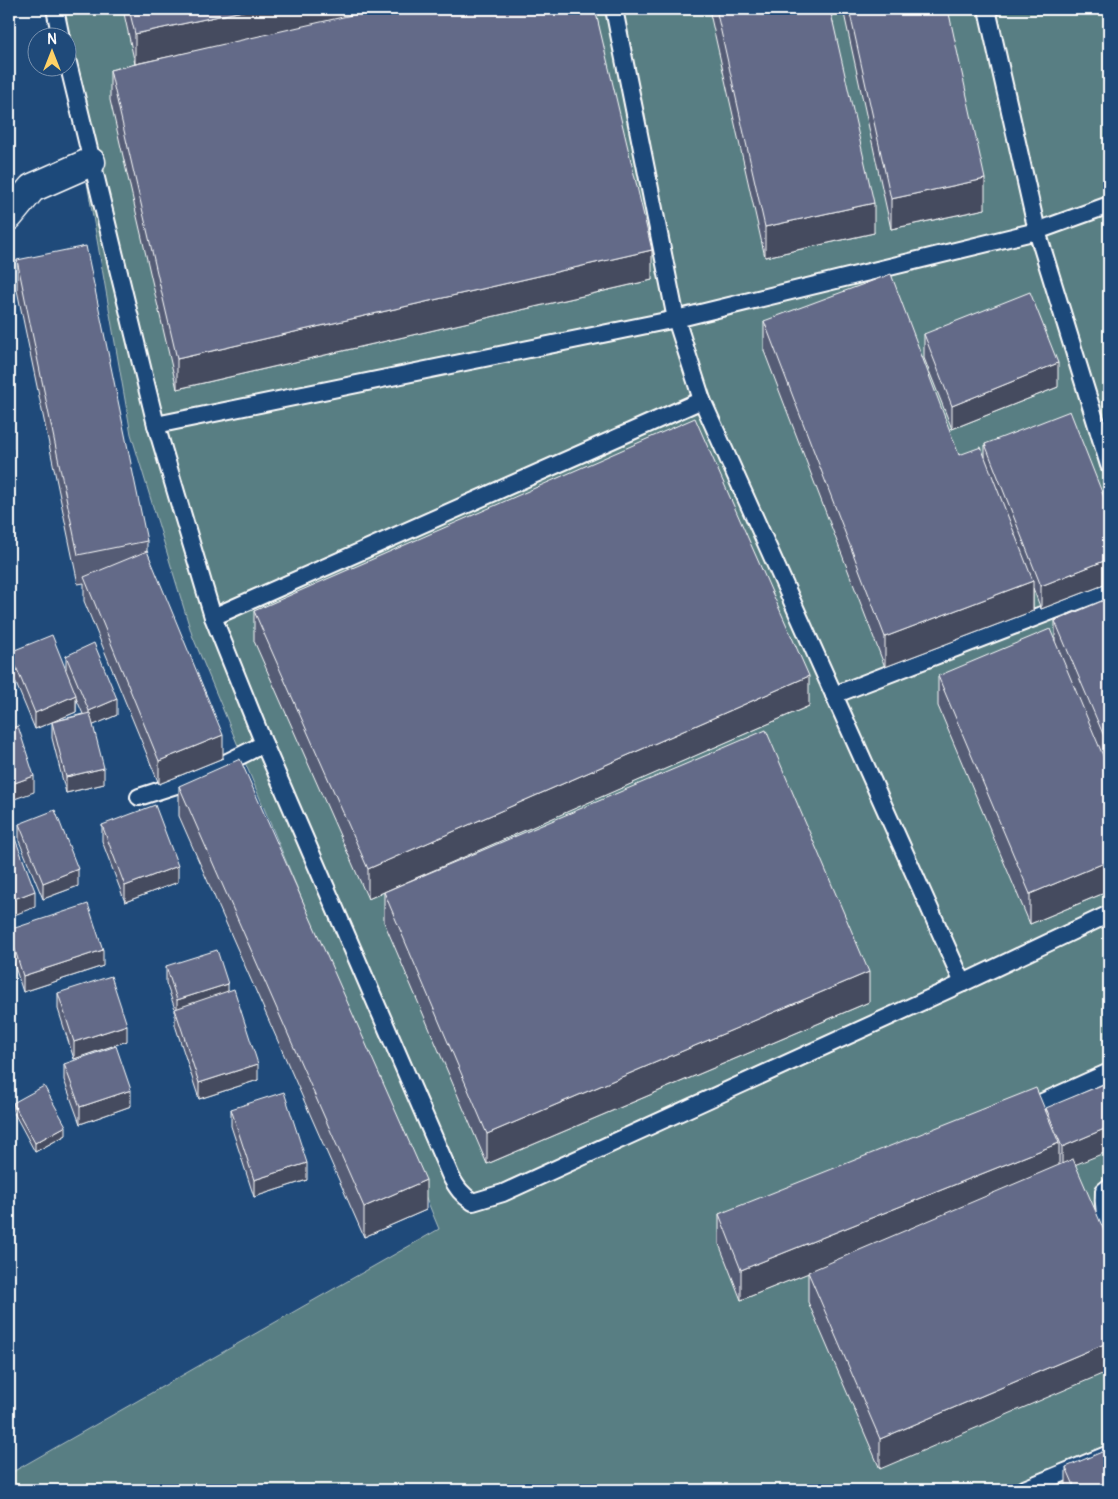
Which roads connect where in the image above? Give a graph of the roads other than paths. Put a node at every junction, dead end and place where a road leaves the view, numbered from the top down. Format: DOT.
graph roads {
  1 [pos="55,9"];
  2 [pos="614,9"];
  3 [pos="987,9"];
  4 [pos="60,28"];
  5 [pos="71,78"];
  6 [pos="91,162"];
  7 [pos="1109,205"];
  8 [pos="9,216"];
  9 [pos="1037,231"];
  10 [pos="676,319"];
  11 [pos="702,400"];
  12 [pos="156,425"];
  13 [pos="1109,465"];
  14 [pos="1109,589"];
  15 [pos="213,618"];
  16 [pos="834,695"];
  17 [pos="264,744"];
  18 [pos="139,798"];
  19 [pos="1109,914"];
  20 [pos="963,982"];
  21 [pos="1109,1072"];
  22 [pos="1040,1103"];
  23 [pos="1109,1187"];
  24 [pos="1109,1226"];
  25 [pos="1109,1454"];
  26 [pos="1022,1490"];
  1 -- 4 [label="lane"];
  2 -- 10 [label="lane"];
  3 -- 9 [label="lane"];
  5 -- 6 [label="lane"];
  6 -- 8 [label="street"];
  6 -- 12 [label="lane"];
  7 -- 9 [label="lane"];
  9 -- 10 [label="lane"];
  9 -- 13 [label="lane"];
  10 -- 11 [label="lane"];
  10 -- 12 [label="lane"];
  11 -- 15 [label="lane"];
  11 -- 16 [label="lane"];
  12 -- 15 [label="lane"];
  14 -- 16 [label="lane"];
  15 -- 17 [label="lane"];
  16 -- 20 [label="lane"];
  17 -- 18 [label="lane"];
  17 -- 20 [label="lane"];
  19 -- 20 [label="lane"];
  21 -- 22 [label="lane"];
  23 -- 24 [label="lane"];
  25 -- 26 [label="lane"];
}
